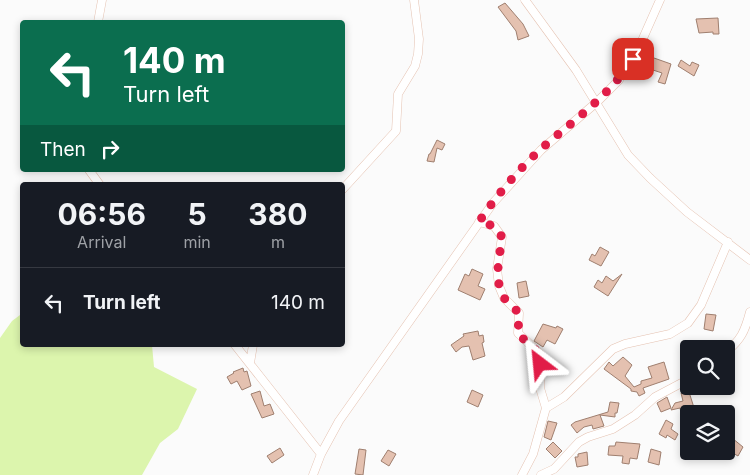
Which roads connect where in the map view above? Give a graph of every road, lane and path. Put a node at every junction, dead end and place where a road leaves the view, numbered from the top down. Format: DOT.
graph roads {
  1 [pos="102,0"];
  2 [pos="414,0"];
  3 [pos="525,0"];
  4 [pos="660,0"];
  5 [pos="98,20"];
  6 [pos="597,102"];
  7 [pos="345,187"];
  8 [pos="479,222"];
  9 [pos="728,242"];
  10 [pos="750,260"];
  11 [pos="750,312"];
  12 [pos="735,345"];
  13 [pos="237,347"];
  14 [pos="253,347"];
  15 [pos="250,363"];
  16 [pos="680,384"];
  17 [pos="546,408"];
  18 [pos="321,454"];
  19 [pos="313,475"];
  20 [pos="522,475"];
  21 [pos="541,475"];
  1 -- 5 [label="street"];
  2 -- 7 [label="street"];
  3 -- 6 [label="street"];
  4 -- 6 [label="street"];
  6 -- 8 [label="street"];
  6 -- 9 [label="street"];
  8 -- 17 [label="street"];
  8 -- 18 [label="street"];
  9 -- 10 [label="street"];
  9 -- 17 [label="street"];
  11 -- 12 [label="street"];
  13 -- 15 [label="street"];
  14 -- 15 [label="street"];
  15 -- 18 [label="street"];
  16 -- 21 [label="street"];
  17 -- 20 [label="street"];
  18 -- 19 [label="street"];
}
